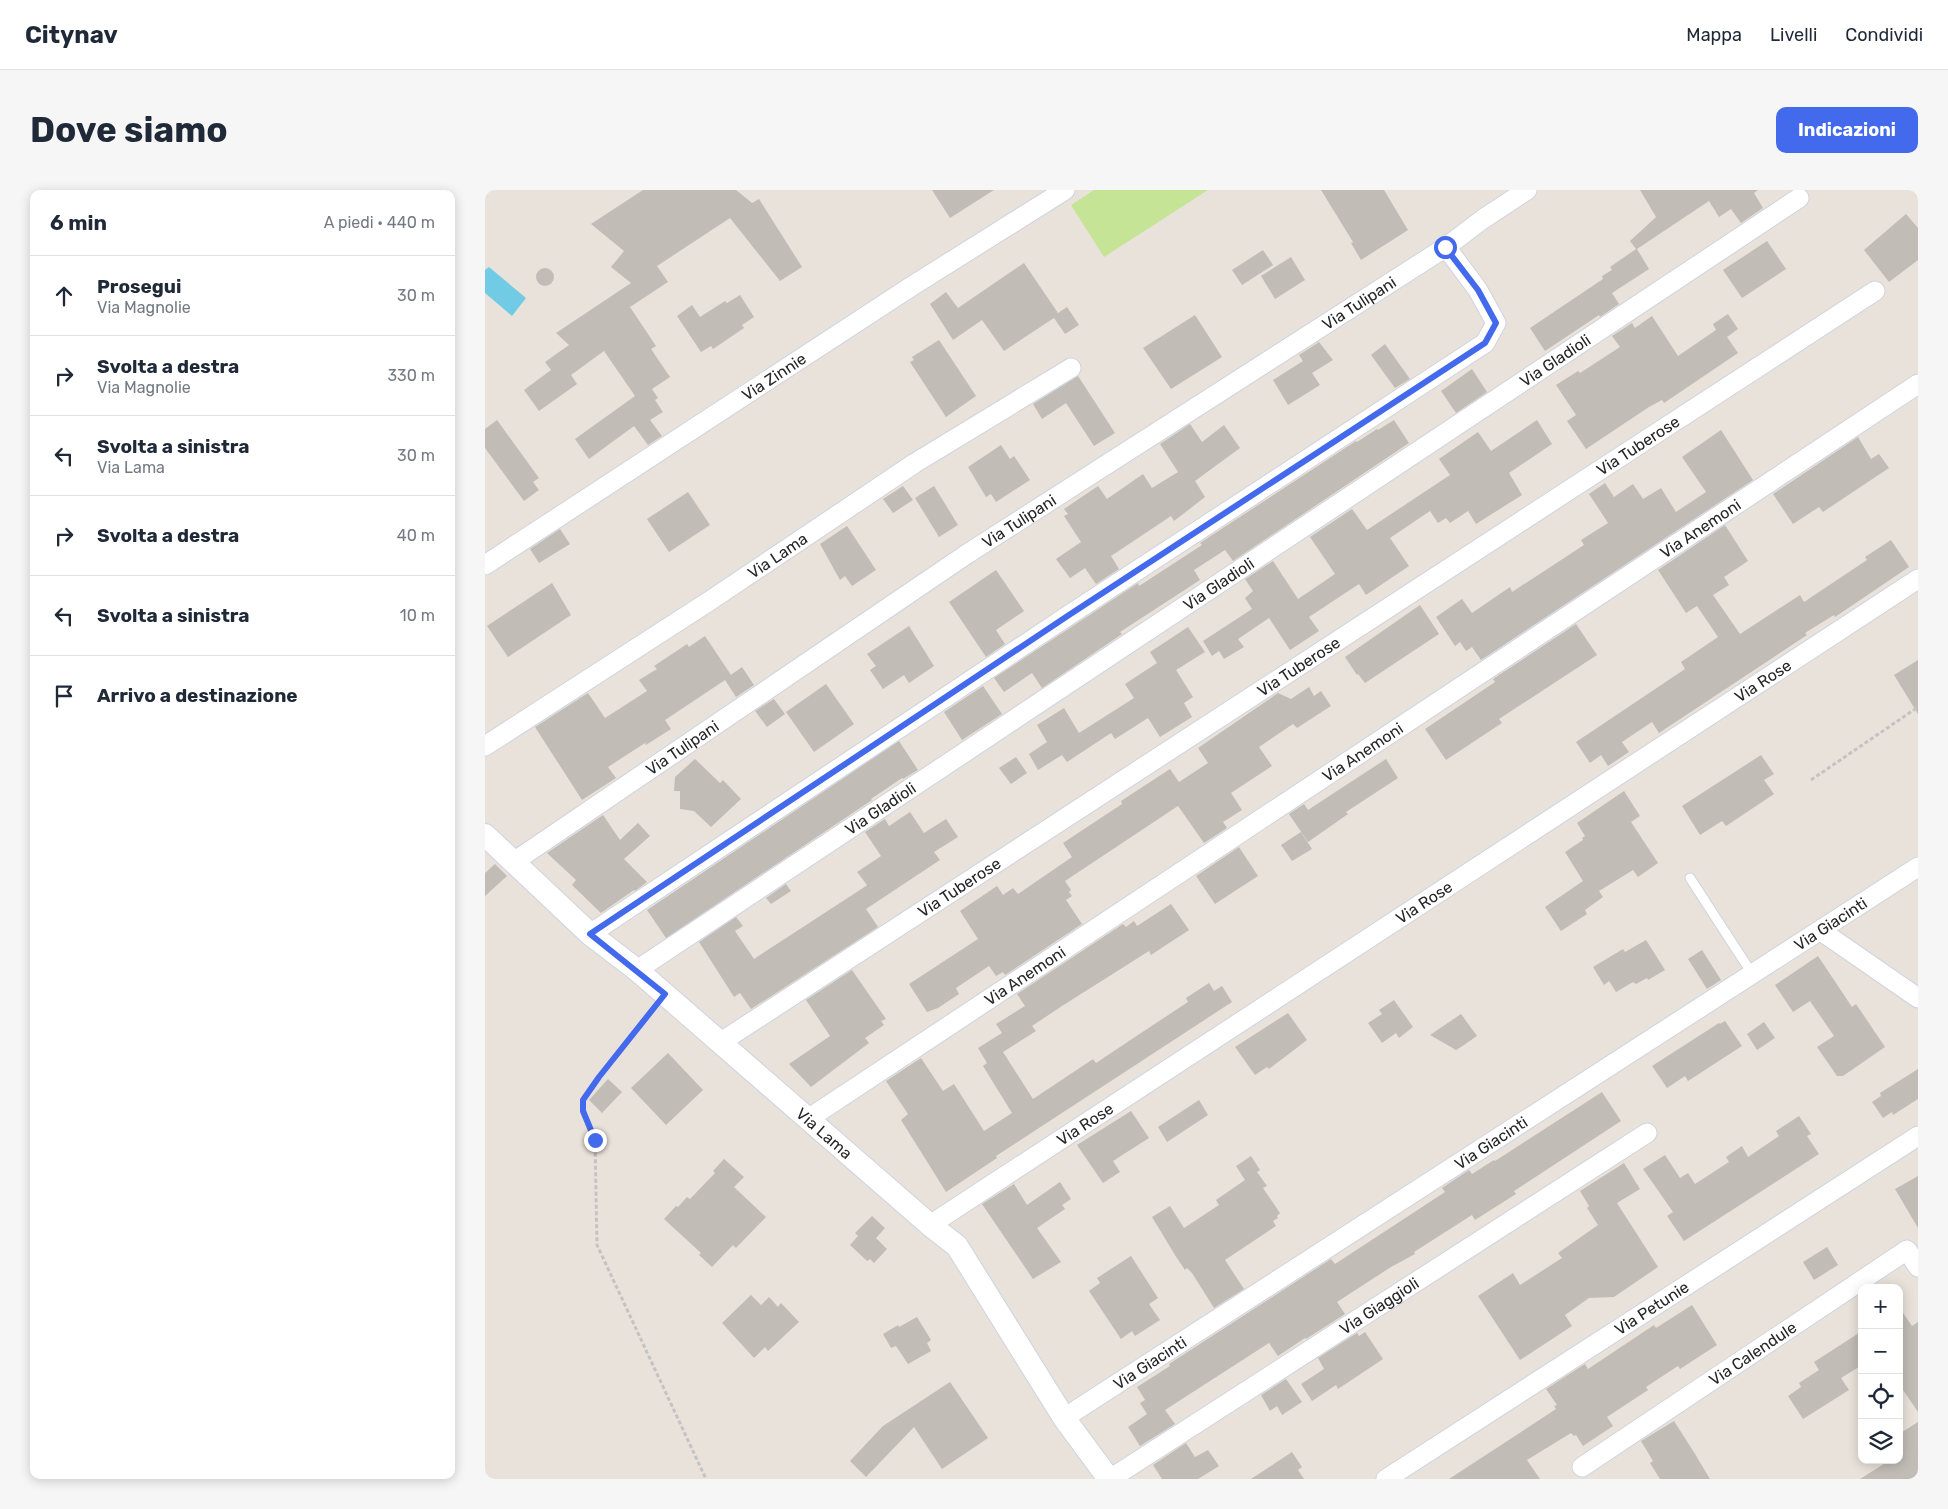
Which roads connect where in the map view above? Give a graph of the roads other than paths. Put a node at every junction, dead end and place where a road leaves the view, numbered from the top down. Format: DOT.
graph roads {
  1 [pos="1065,190"];
  2 [pos="1527,190"];
  3 [pos="1799,198"];
  4 [pos="1445,247"];
  5 [pos="1875,291"];
  6 [pos="1071,368"];
  7 [pos="1918,384"];
  8 [pos="485,565"];
  9 [pos="1918,579"];
  10 [pos="485,746"];
  11 [pos="485,835"];
  12 [pos="515,862"];
  13 [pos="1918,868"];
  14 [pos="1690,878"];
  15 [pos="1821,931"];
  16 [pos="590,934"];
  17 [pos="637,970"];
  18 [pos="1753,975"];
  19 [pos="1918,998"];
  20 [pos="721,1042"];
  21 [pos="808,1119"];
  22 [pos="1647,1132"];
  23 [pos="1918,1136"];
  24 [pos="929,1225"];
  25 [pos="1918,1267"];
  26 [pos="1064,1418"];
  27 [pos="1582,1467"];
  28 [pos="1109,1479"];
  29 [pos="1386,1479"];
  1 -- 8 [label="street, Via Zinnie"];
  2 -- 4 [label="street, Via Tulipani"];
  3 -- 17 [label="street, Via Gladioli"];
  4 -- 12 [label="street, Via Tulipani"];
  4 -- 16 [label="street"];
  5 -- 20 [label="street, Via Tuberose"];
  6 -- 10 [label="street, Via Lama"];
  7 -- 21 [label="street, Via Anemoni"];
  9 -- 24 [label="street, Via Rose"];
  11 -- 12 [label="street, Via Lama"];
  12 -- 16 [label="street, Via Lama"];
  13 -- 15 [label="street, Via Giacinti"];
  14 -- 18 [label="lane"];
  15 -- 18 [label="street, Via Giacinti"];
  15 -- 19 [label="street"];
  16 -- 17 [label="street, Via Lama"];
  17 -- 20 [label="street, Via Lama"];
  18 -- 26 [label="street, Via Giacinti"];
  20 -- 21 [label="street, Via Lama"];
  21 -- 24 [label="street, Via Lama"];
  22 -- 28 [label="street, Via Giaggioli"];
  23 -- 29 [label="street, Via Petunie"];
  24 -- 26 [label="street, Via Lama"];
  25 -- 27 [label="street, Via Calendule"];
  26 -- 28 [label="street, Via Lama"];
}
